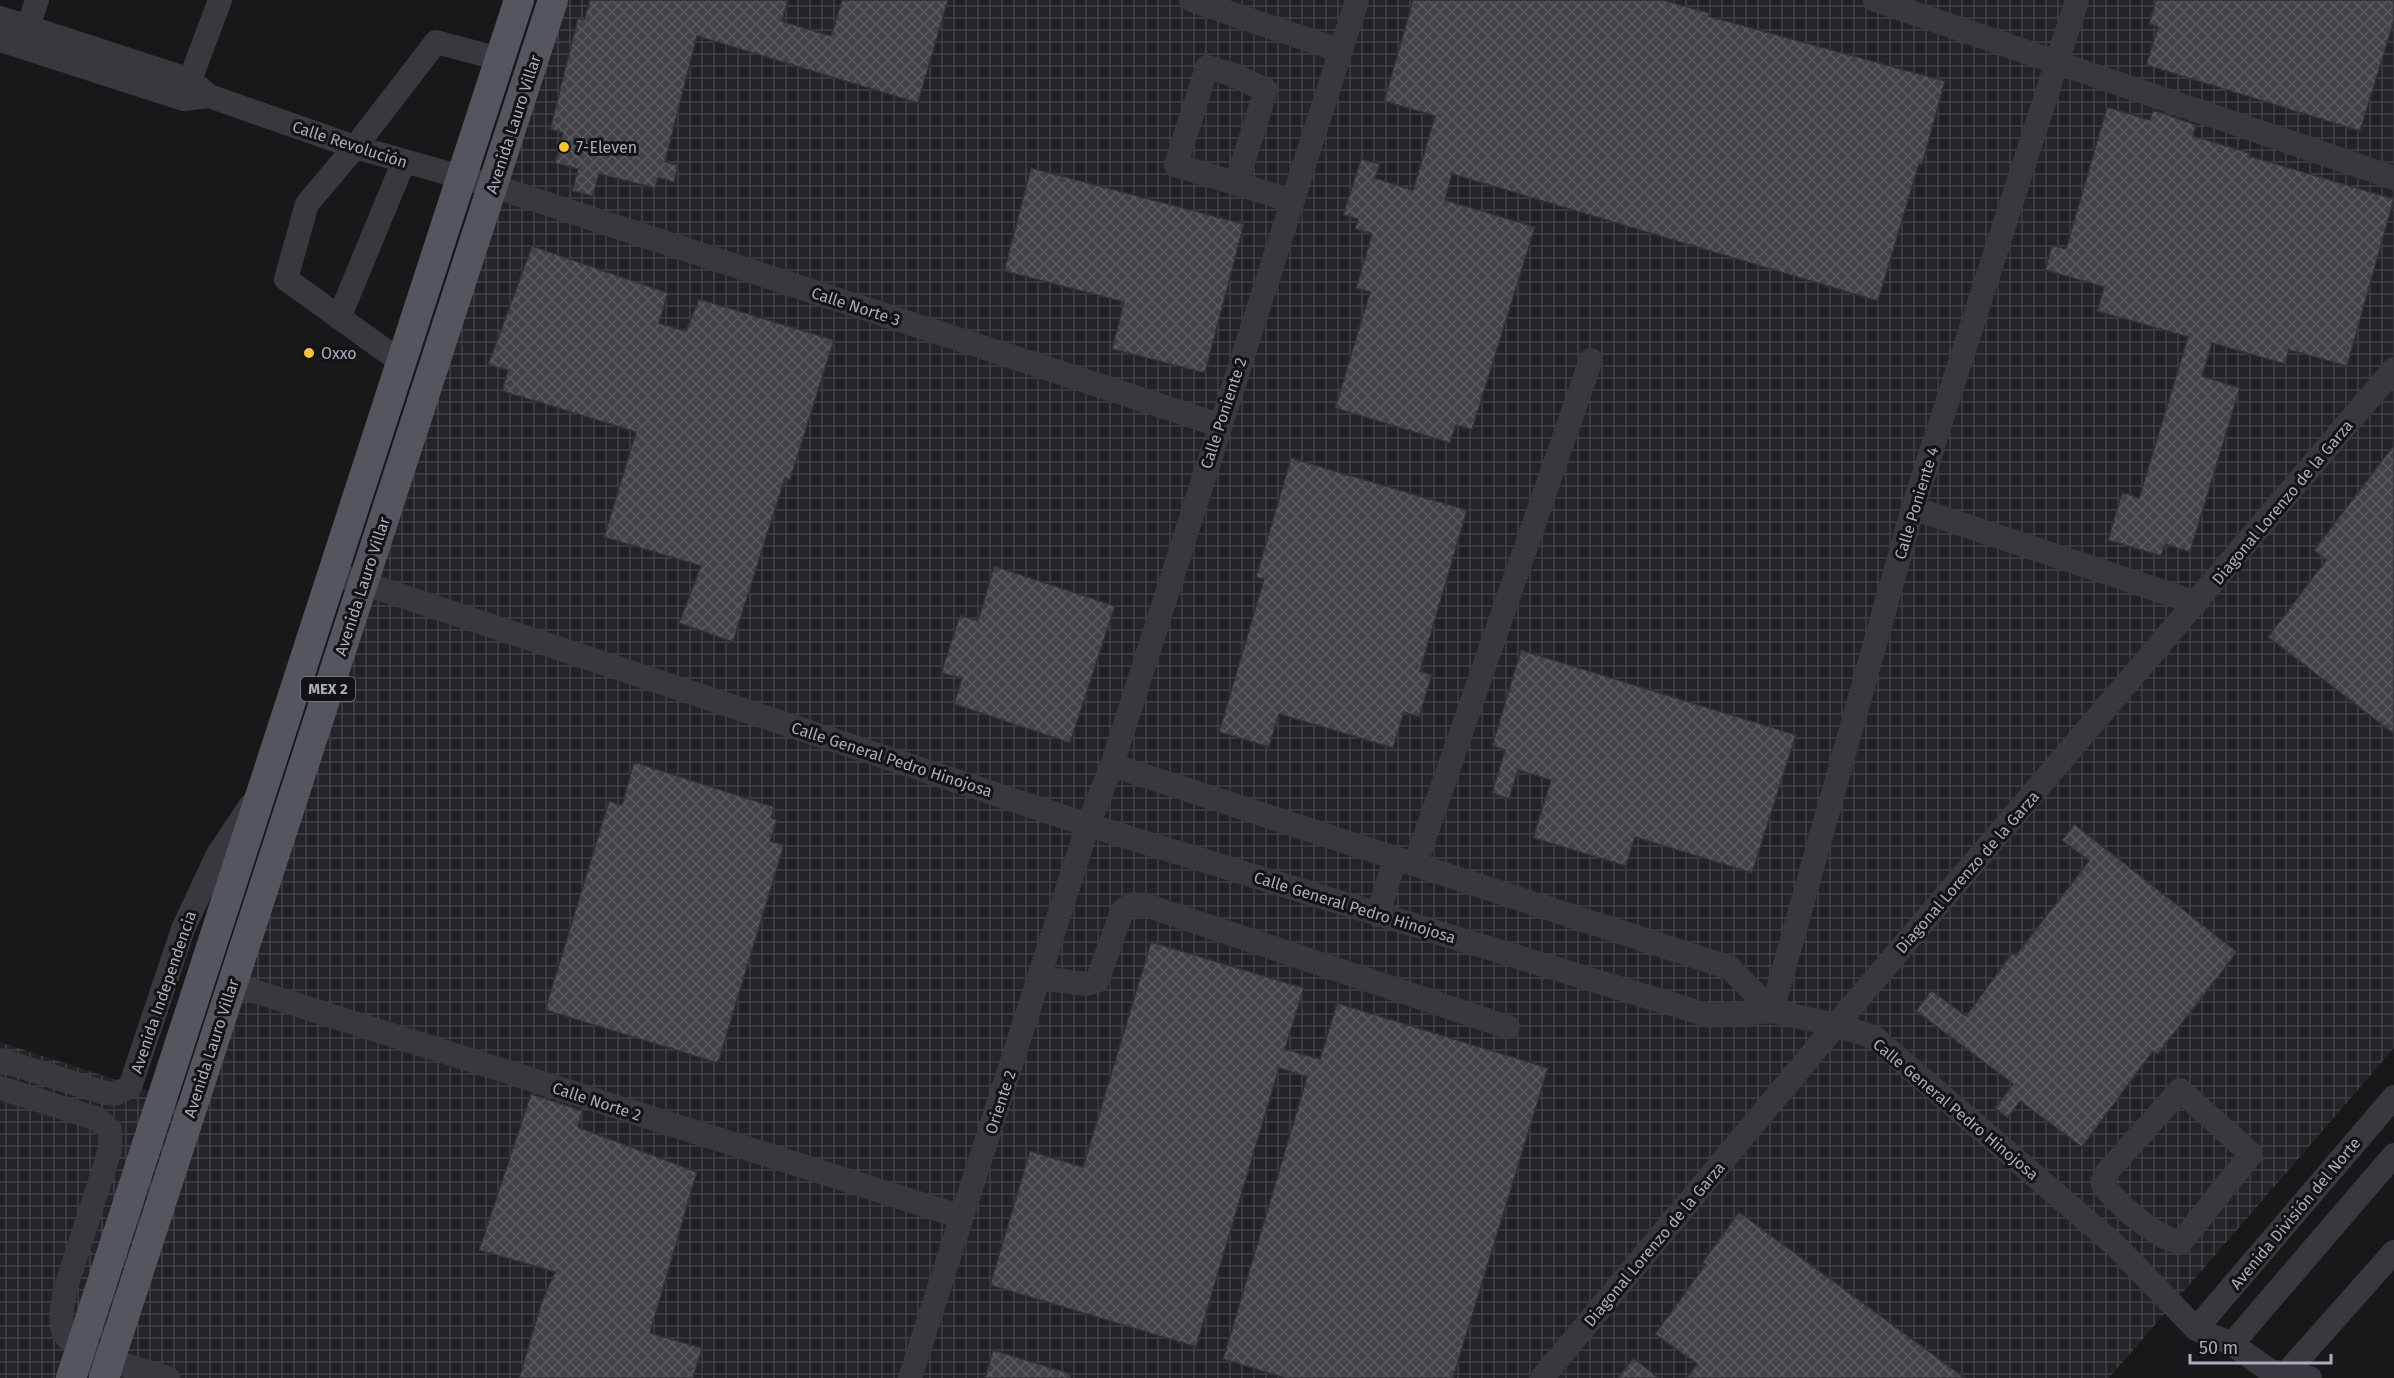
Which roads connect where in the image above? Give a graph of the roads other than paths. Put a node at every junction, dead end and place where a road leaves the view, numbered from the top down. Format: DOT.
graph roads {
  1 [pos="37,0"];
  2 [pos="220,0"];
  3 [pos="519,0"];
  4 [pos="553,0"];
  5 [pos="1191,0"];
  6 [pos="1357,0"];
  7 [pos="1875,0"];
  8 [pos="2077,0"];
  9 [pos="0,18"];
  10 [pos="28,27"];
  11 [pos="0,40"];
  12 [pos="1341,51"];
  13 [pos="500,59"];
  14 [pos="2057,60"];
  15 [pos="190,80"];
  16 [pos="208,96"];
  17 [pos="355,147"];
  18 [pos="404,161"];
  19 [pos="461,178"];
  20 [pos="2394,178"];
  21 [pos="1236,184"];
  22 [pos="493,186"];
  23 [pos="1292,201"];
  24 [pos="339,318"];
  25 [pos="1591,360"];
  26 [pos="401,362"];
  27 [pos="2394,369"];
  28 [pos="1219,425"];
  29 [pos="1913,508"];
  30 [pos="333,573"];
  31 [pos="363,583"];
  32 [pos="2196,603"];
  33 [pos="1112,765"];
  34 [pos="267,780"];
  35 [pos="1088,825"];
  36 [pos="1405,862"];
  37 [pos="1378,915"];
  38 [pos="1040,978"];
  39 [pos="232,984"];
  40 [pos="1772,1011"];
  41 [pos="1836,1025"];
  42 [pos="1508,1027"];
  43 [pos="0,1060"];
  44 [pos="0,1088"];
  45 [pos="92,1089"];
  46 [pos="2394,1097"];
  47 [pos="84,1115"];
  48 [pos="2394,1155"];
  49 [pos="2136,1216"];
  50 [pos="962,1217"];
  51 [pos="2115,1245"];
  52 [pos="2394,1252"];
  53 [pos="2196,1329"];
  54 [pos="2232,1344"];
  55 [pos="80,1349"];
  56 [pos="107,1369"];
  57 [pos="2284,1375"];
  58 [pos="71,1378"];
  59 [pos="168,1378"];
  60 [pos="910,1378"];
  61 [pos="1542,1378"];
  62 [pos="2310,1378"];
  1 -- 10 [label="street"];
  2 -- 15 [label="street"];
  3 -- 13 [label="main road, Avenida Lauro Villar / MEX 2"];
  4 -- 22 [label="main road, Avenida Lauro Villar / MEX 2"];
  5 -- 12 [label="street"];
  6 -- 12 [label="street, Calle Poniente 2"];
  7 -- 14 [label="street"];
  8 -- 14 [label="street, Calle Poniente 4"];
  9 -- 10 [label="street, Calle Revolución"];
  10 -- 15 [label="street, Calle Revolución"];
  11 -- 16 [label="street, Calle Revolución"];
  12 -- 23 [label="street, Calle Poniente 2"];
  13 -- 17 [label="street"];
  13 -- 19 [label="main road, Avenida Lauro Villar / MEX 2"];
  14 -- 20 [label="street"];
  14 -- 29 [label="street, Calle Poniente 4"];
  15 -- 16 [label="street, Calle Revolución"];
  16 -- 17 [label="street, Calle Revolución"];
  17 -- 18 [label="street, Calle Revolución"];
  17 -- 24 [label="street"];
  18 -- 19 [label="street, Calle Revolución"];
  18 -- 24 [label="street"];
  19 -- 22 [label="street, Calle Revolución"];
  19 -- 26 [label="main road, Avenida Lauro Villar / MEX 2"];
  21 -- 21 [label="street"];
  21 -- 23 [label="street"];
  22 -- 28 [label="street, Calle Norte 3"];
  22 -- 31 [label="main road, Avenida Lauro Villar / MEX 2"];
  23 -- 28 [label="street, Calle Poniente 2"];
  24 -- 26 [label="street"];
  25 -- 36 [label="street"];
  26 -- 30 [label="main road, Avenida Lauro Villar / MEX 2"];
  27 -- 32 [label="street, Diagonal Lorenzo de la Garza"];
  28 -- 33 [label="street, Calle Poniente 2"];
  29 -- 32 [label="street"];
  29 -- 40 [label="street, Calle Poniente 4"];
  30 -- 31 [label="street, Calle General Pedro Hinojosa"];
  30 -- 34 [label="main road, Avenida Lauro Villar / MEX 2"];
  31 -- 35 [label="street, Calle General Pedro Hinojosa"];
  31 -- 39 [label="main road, Avenida Lauro Villar / MEX 2"];
  32 -- 41 [label="street, Diagonal Lorenzo de la Garza"];
  33 -- 35 [label="street, Calle Poniente 2"];
  33 -- 36 [label="street"];
  34 -- 45 [label="street, Avenida Independencia"];
  34 -- 55 [label="main road, Avenida Lauro Villar / MEX 2"];
  35 -- 37 [label="street, Calle General Pedro Hinojosa"];
  35 -- 38 [label="street, Oriente 2"];
  36 -- 37 [label="street"];
  36 -- 40 [label="street"];
  37 -- 40 [label="street, Calle General Pedro Hinojosa"];
  38 -- 42 [label="street"];
  38 -- 50 [label="street, Oriente 2"];
  39 -- 50 [label="street, Calle Norte 2"];
  39 -- 56 [label="main road, Avenida Lauro Villar / MEX 2"];
  40 -- 41 [label="street, Calle General Pedro Hinojosa"];
  41 -- 51 [label="street, Calle General Pedro Hinojosa"];
  41 -- 61 [label="street, Diagonal Lorenzo de la Garza"];
  43 -- 45 [label="street, Avenida Independencia"];
  44 -- 47 [label="street"];
  45 -- 47 [label="street"];
  46 -- 53 [label="street, Avenida División del Norte"];
  47 -- 55 [label="street"];
  48 -- 54 [label="street"];
  49 -- 49 [label="street"];
  49 -- 51 [label="street"];
  50 -- 60 [label="street, Oriente 2"];
  51 -- 53 [label="street, Calle General Pedro Hinojosa"];
  52 -- 57 [label="street"];
  53 -- 54 [label="street, Calle General Pedro Hinojosa"];
  54 -- 57 [label="street, Calle General Pedro Hinojosa"];
  55 -- 56 [label="street"];
  55 -- 58 [label="main road, Avenida Lauro Villar / MEX 2"];
  56 -- 59 [label="street"];
  57 -- 62 [label="street, Calle General Pedro Hinojosa"];
}
